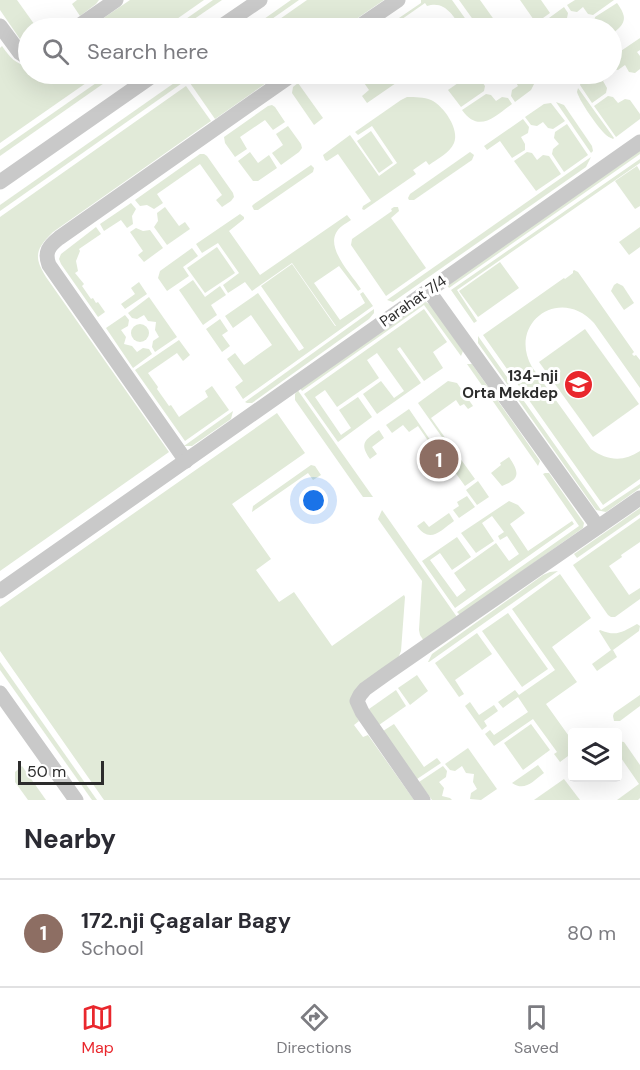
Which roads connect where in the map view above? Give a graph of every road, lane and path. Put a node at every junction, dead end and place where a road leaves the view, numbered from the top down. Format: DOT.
graph roads {
  1 [pos="117,0"];
  2 [pos="260,0"];
  3 [pos="398,0"];
  4 [pos="91,18"];
  5 [pos="234,18"];
  6 [pos="372,18"];
  7 [pos="0,26"];
  8 [pos="18,50"];
  9 [pos="141,84"];
  10 [pos="279,84"];
  11 [pos="640,142"];
  12 [pos="0,182"];
  13 [pos="428,290"];
  14 [pos="186,461"];
  15 [pos="640,498"];
  16 [pos="598,527"];
  17 [pos="0,591"];
  18 [pos="0,693"];
  19 [pos="76,800"];
  20 [pos="423,800"];
  1 -- 4 [label="street"];
  2 -- 5 [label="street"];
  3 -- 6 [label="street"];
  7 -- 8 [label="street"];
  9 -- 12 [label="street"];
  10 -- 14 [label="street"];
  11 -- 13 [label="street, Parahat 7/4"];
  13 -- 14 [label="street, Parahat 7/4"];
  13 -- 16 [label="street"];
  14 -- 17 [label="street, Parahat 7/4"];
  15 -- 16 [label="street"];
  16 -- 20 [label="street"];
  18 -- 19 [label="street"];
}
